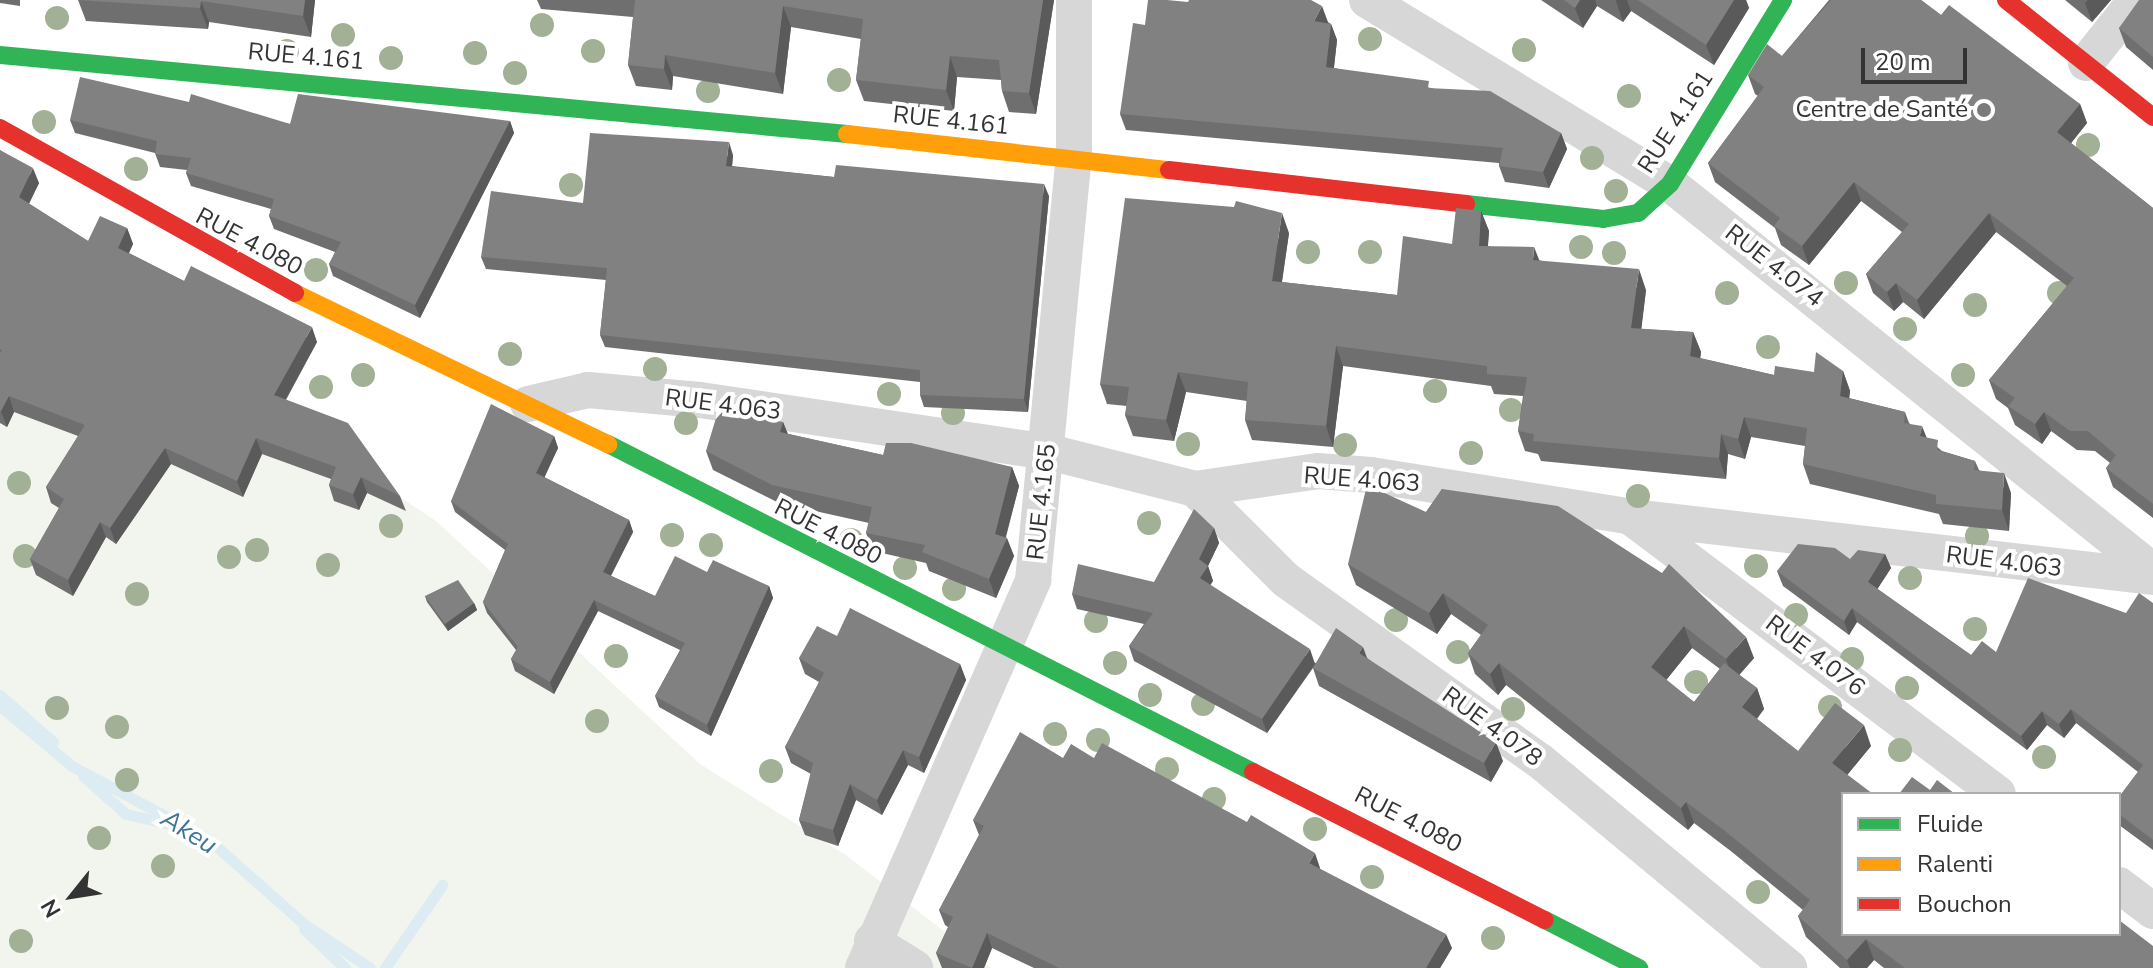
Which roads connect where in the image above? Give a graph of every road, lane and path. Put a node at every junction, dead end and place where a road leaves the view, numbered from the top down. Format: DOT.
graph roads {
  1 [pos="1074,0"];
  2 [pos="1367,0"];
  3 [pos="1783,0"];
  4 [pos="2006,0"];
  5 [pos="2136,0"];
  6 [pos="0,55"];
  7 [pos="2086,63"];
  8 [pos="2153,117"];
  9 [pos="0,128"];
  10 [pos="1074,157"];
  11 [pos="1670,184"];
  12 [pos="528,404"];
  13 [pos="1049,452"];
  14 [pos="1195,489"];
  15 [pos="1632,517"];
  16 [pos="2153,574"];
  17 [pos="1004,651"];
  18 [pos="1995,792"];
  19 [pos="2121,887"];
  20 [pos="2153,911"];
  21 [pos="867,955"];
  22 [pos="915,968"];
  23 [pos="1639,968"];
  24 [pos="1789,968"];
  1 -- 10 [label="street, RUE 4.165"];
  2 -- 11 [label="street, RUE 4.074"];
  3 -- 11 [label="street, RUE 4.161"];
  4 -- 7 [label="street"];
  5 -- 7 [label="street"];
  6 -- 10 [label="street, RUE 4.161"];
  7 -- 8 [label="street"];
  9 -- 12 [label="street, RUE 4.080"];
  10 -- 11 [label="street, RUE 4.161"];
  10 -- 13 [label="street, RUE 4.165"];
  11 -- 16 [label="street, RUE 4.074"];
  12 -- 13 [label="street, RUE 4.063"];
  12 -- 17 [label="street, RUE 4.080"];
  13 -- 14 [label="street, RUE 4.063"];
  13 -- 17 [label="street, RUE 4.165"];
  14 -- 15 [label="street, RUE 4.063"];
  14 -- 24 [label="street, RUE 4.078"];
  15 -- 16 [label="street, RUE 4.063"];
  15 -- 18 [label="street, RUE 4.076"];
  17 -- 21 [label="street, RUE 4.165"];
  17 -- 23 [label="street, RUE 4.080"];
  19 -- 20 [label="street"];
  21 -- 22 [label="street"];
}
